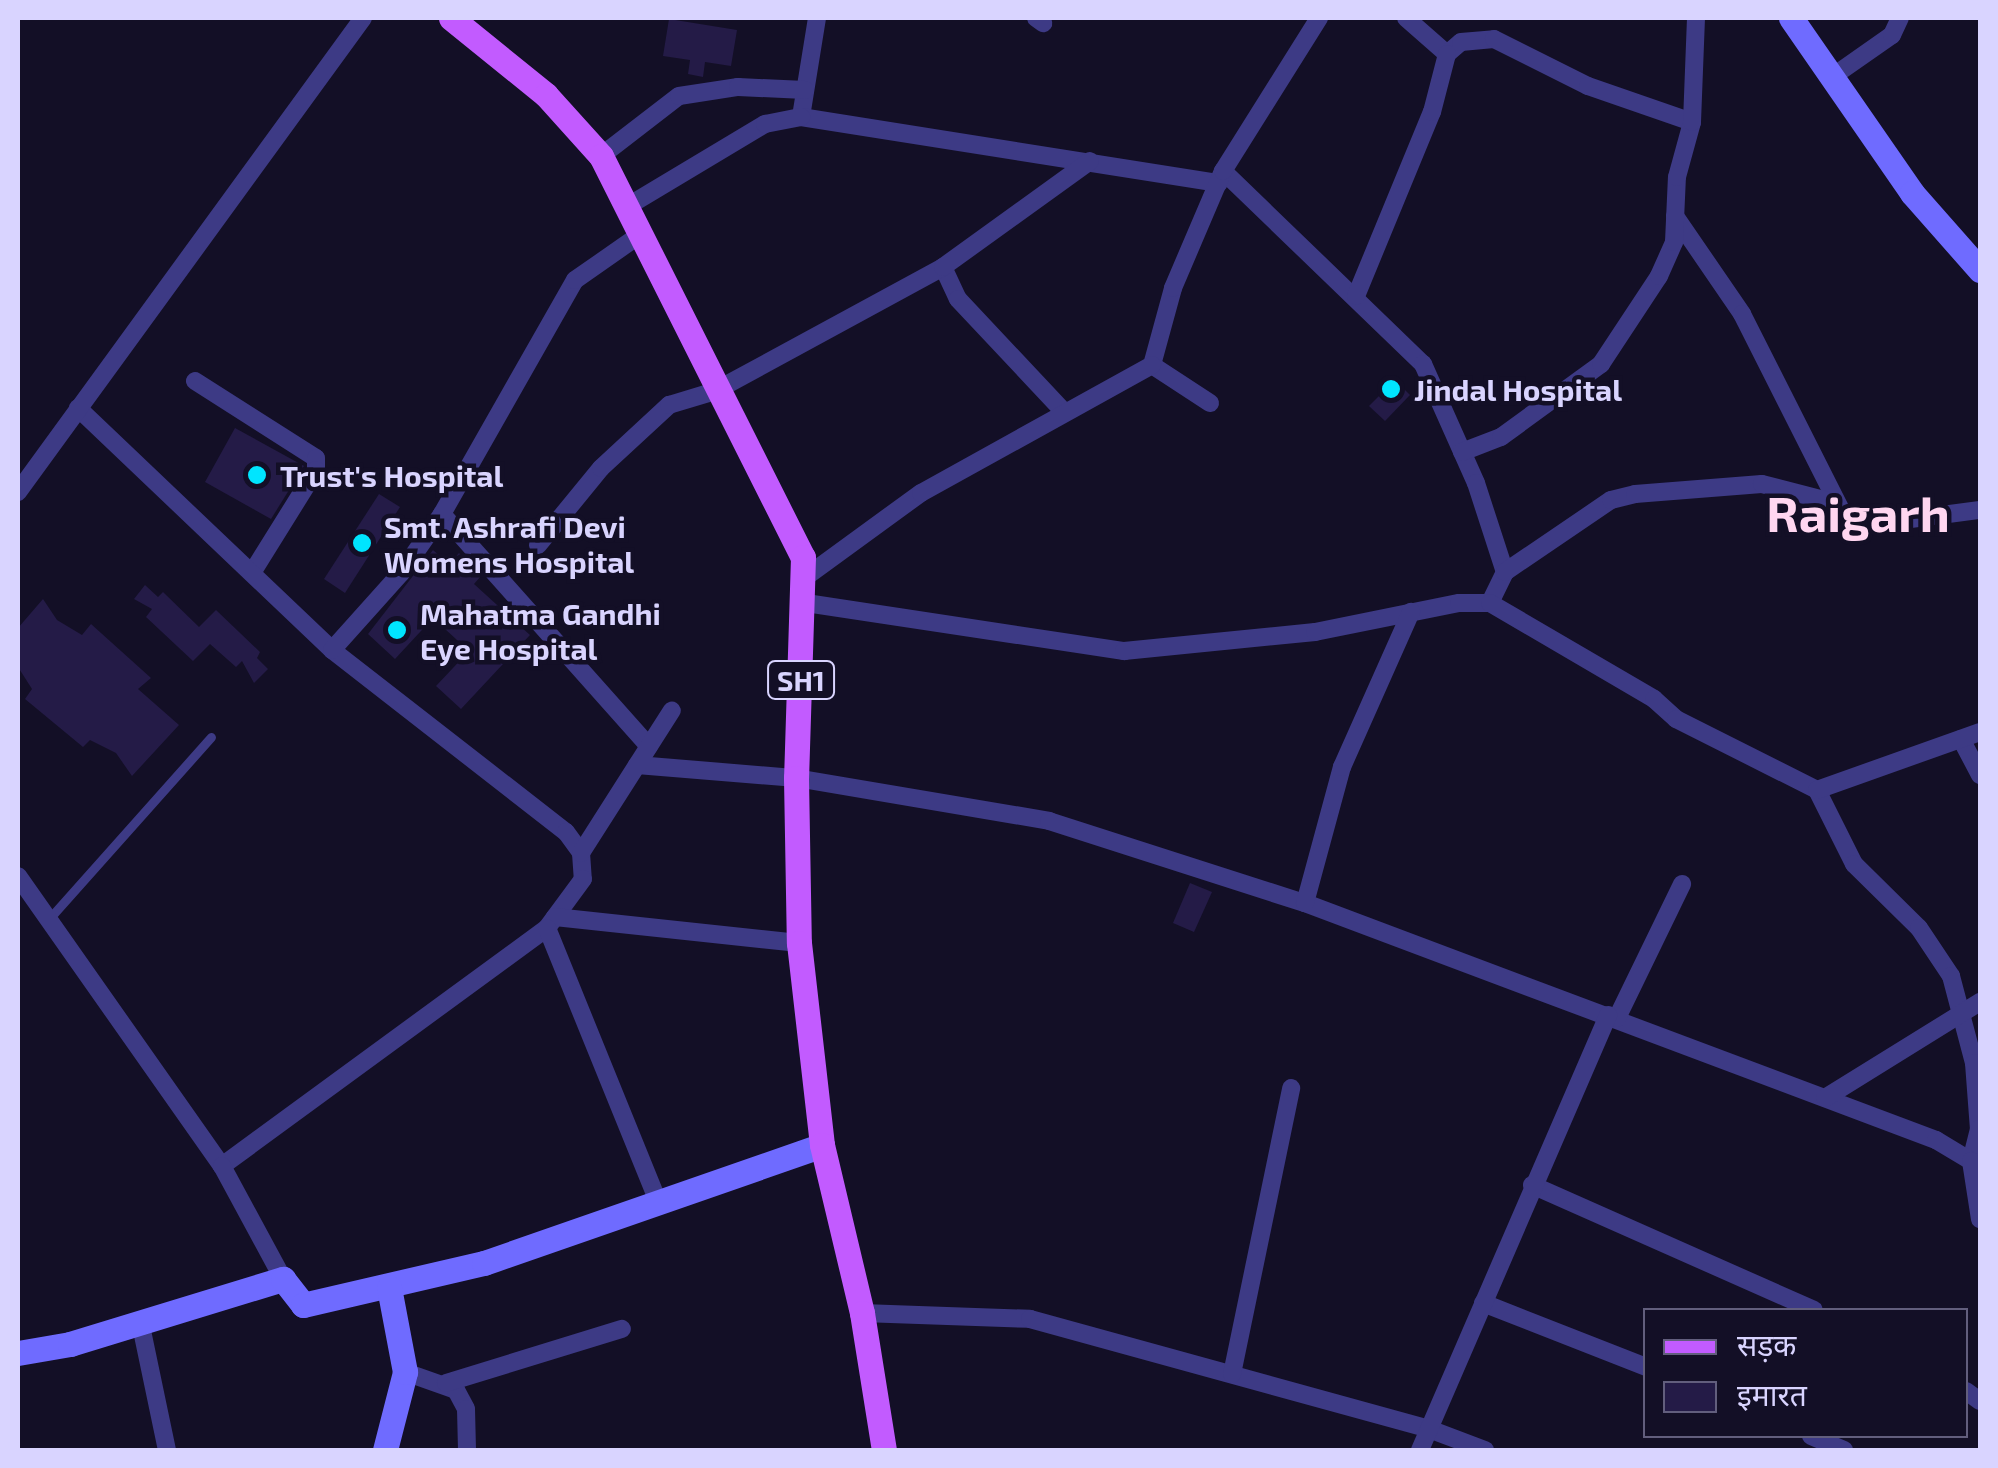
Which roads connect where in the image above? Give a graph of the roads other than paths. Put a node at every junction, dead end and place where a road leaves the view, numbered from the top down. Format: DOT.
graph roads {
  1 [pos="363,18"];
  2 [pos="451,18"];
  3 [pos="817,18"];
  4 [pos="1406,18"];
  5 [pos="1696,18"];
  6 [pos="1791,18"];
  7 [pos="1900,18"];
  8 [pos="1312,19"];
  9 [pos="1447,54"];
  10 [pos="1832,77"];
  11 [pos="805,90"];
  12 [pos="802,116"];
  13 [pos="1692,122"];
  14 [pos="601,156"];
  15 [pos="1090,162"];
  16 [pos="1221,177"];
  17 [pos="628,206"];
  18 [pos="1674,216"];
  19 [pos="641,234"];
  20 [pos="943,267"];
  21 [pos="1980,270"];
  22 [pos="1356,296"];
  23 [pos="1152,365"];
  24 [pos="195,381"];
  25 [pos="715,391"];
  26 [pos="1210,403"];
  27 [pos="78,408"];
  28 [pos="1063,411"];
  29 [pos="1462,452"];
  30 [pos="18,492"];
  31 [pos="1832,502"];
  32 [pos="1980,510"];
  33 [pos="442,514"];
  34 [pos="538,545"];
  35 [pos="1506,572"];
  36 [pos="252,574"];
  37 [pos="807,576"];
  38 [pos="806,603"];
  39 [pos="1490,603"];
  40 [pos="1411,612"];
  41 [pos="332,650"];
  42 [pos="672,710"];
  43 [pos="1980,732"];
  44 [pos="212,737"];
  45 [pos="1961,739"];
  46 [pos="649,746"];
  47 [pos="637,765"];
  48 [pos="1980,775"];
  49 [pos="796,778"];
  50 [pos="1817,790"];
  51 [pos="581,853"];
  52 [pos="18,876"];
  53 [pos="1682,884"];
  54 [pos="1305,903"];
  55 [pos="48,920"];
  56 [pos="551,923"];
  57 [pos="799,943"];
  58 [pos="1980,1002"];
  59 [pos="1964,1013"];
  60 [pos="1613,1017"];
  61 [pos="1290,1088"];
  62 [pos="1825,1098"];
  63 [pos="822,1144"];
  64 [pos="1971,1161"];
  65 [pos="222,1166"];
  66 [pos="1532,1184"];
  67 [pos="658,1204"];
  68 [pos="1980,1219"];
  69 [pos="283,1279"];
  70 [pos="389,1287"];
  71 [pos="1483,1303"];
  72 [pos="1810,1308"];
  73 [pos="862,1313"];
  74 [pos="140,1321"];
  75 [pos="622,1330"];
  76 [pos="18,1352"];
  77 [pos="1643,1365"];
  78 [pos="405,1372"];
  79 [pos="1232,1374"];
  80 [pos="446,1384"];
  81 [pos="1430,1429"];
  82 [pos="1817,1438"];
  83 [pos="167,1450"];
  84 [pos="386,1450"];
  85 [pos="467,1450"];
  86 [pos="884,1450"];
  87 [pos="1420,1450"];
  88 [pos="1484,1450"];
  89 [pos="1844,1450"];
  1 -- 27 [label="street"];
  2 -- 14 [label="main road, SH1"];
  3 -- 11 [label="street"];
  4 -- 9 [label="street"];
  5 -- 13 [label="street"];
  6 -- 10 [label="street"];
  7 -- 10 [label="street"];
  8 -- 16 [label="street"];
  9 -- 13 [label="street"];
  9 -- 22 [label="street"];
  10 -- 21 [label="street"];
  11 -- 12 [label="street"];
  11 -- 14 [label="street"];
  12 -- 15 [label="street"];
  12 -- 17 [label="street"];
  13 -- 18 [label="street"];
  14 -- 17 [label="main road, SH1"];
  15 -- 16 [label="street"];
  15 -- 20 [label="street"];
  16 -- 22 [label="street"];
  16 -- 23 [label="street"];
  17 -- 19 [label="main road, SH1"];
  18 -- 29 [label="street"];
  18 -- 31 [label="street"];
  19 -- 25 [label="main road, SH1"];
  19 -- 33 [label="street"];
  20 -- 25 [label="street"];
  20 -- 28 [label="street"];
  22 -- 29 [label="street"];
  23 -- 26 [label="street"];
  23 -- 28 [label="street"];
  24 -- 36 [label="street"];
  25 -- 34 [label="street"];
  25 -- 37 [label="main road, SH1"];
  27 -- 30 [label="street"];
  27 -- 36 [label="street"];
  28 -- 37 [label="street"];
  29 -- 35 [label="street"];
  31 -- 32 [label="street"];
  31 -- 35 [label="street"];
  33 -- 41 [label="street"];
  33 -- 46 [label="street"];
  35 -- 39 [label="street"];
  36 -- 41 [label="street"];
  37 -- 38 [label="main road, SH1"];
  38 -- 40 [label="street"];
  38 -- 49 [label="main road, SH1"];
  39 -- 40 [label="street"];
  39 -- 50 [label="street"];
  40 -- 54 [label="street"];
  41 -- 51 [label="street"];
  42 -- 46 [label="street"];
  43 -- 45 [label="street"];
  44 -- 55 [label="lane"];
  45 -- 48 [label="street"];
  45 -- 50 [label="street"];
  46 -- 47 [label="street"];
  47 -- 49 [label="street"];
  47 -- 51 [label="street"];
  49 -- 54 [label="street"];
  49 -- 57 [label="main road, SH1"];
  50 -- 59 [label="street"];
  51 -- 56 [label="street"];
  52 -- 55 [label="street"];
  53 -- 60 [label="street"];
  54 -- 60 [label="street"];
  55 -- 65 [label="street"];
  56 -- 57 [label="street"];
  56 -- 65 [label="street"];
  56 -- 67 [label="street"];
  57 -- 63 [label="main road, SH1"];
  58 -- 59 [label="street"];
  59 -- 62 [label="street"];
  59 -- 64 [label="street"];
  60 -- 62 [label="street"];
  60 -- 66 [label="street"];
  61 -- 79 [label="street"];
  62 -- 64 [label="street"];
  63 -- 67 [label="street"];
  63 -- 73 [label="main road, SH1"];
  64 -- 68 [label="street"];
  65 -- 69 [label="street"];
  66 -- 71 [label="street"];
  66 -- 72 [label="street"];
  67 -- 70 [label="street"];
  69 -- 70 [label="street"];
  69 -- 74 [label="street"];
  70 -- 78 [label="street"];
  71 -- 77 [label="street"];
  71 -- 81 [label="street"];
  73 -- 79 [label="street"];
  73 -- 86 [label="main road, SH1"];
  74 -- 76 [label="street"];
  74 -- 83 [label="street"];
  75 -- 80 [label="street"];
  78 -- 80 [label="street"];
  78 -- 84 [label="street"];
  79 -- 81 [label="street"];
  80 -- 85 [label="street"];
  81 -- 87 [label="street"];
  81 -- 88 [label="street"];
  82 -- 89 [label="street"];
}
